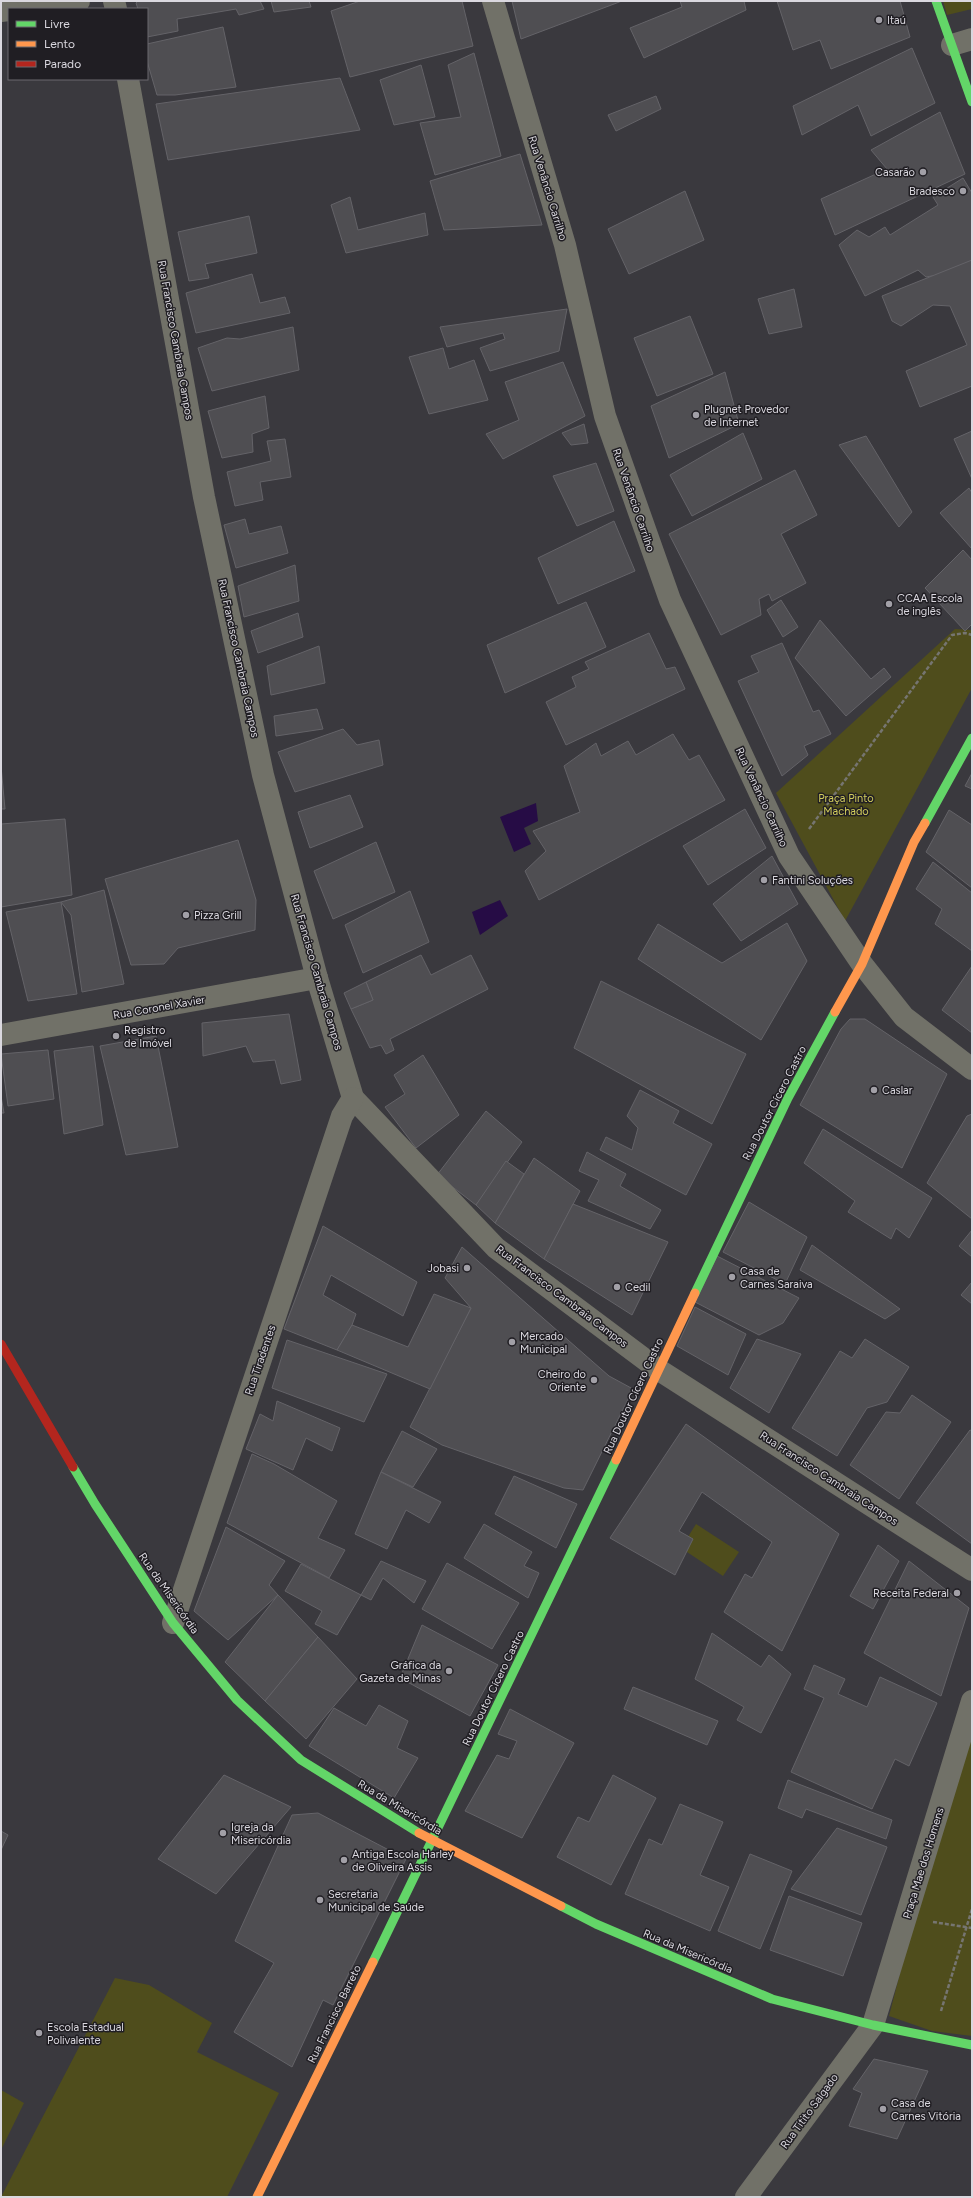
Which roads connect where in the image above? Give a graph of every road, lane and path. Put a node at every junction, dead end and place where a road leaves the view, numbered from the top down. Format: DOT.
graph roads {
  1 [pos="79,1"];
  2 [pos="493,1"];
  3 [pos="936,1"];
  4 [pos="26,8"];
  5 [pos="962,42"];
  6 [pos="128,80"];
  7 [pos="972,101"];
  8 [pos="972,635"];
  9 [pos="972,738"];
  10 [pos="789,856"];
  11 [pos="862,964"];
  12 [pos="317,978"];
  13 [pos="1,1035"];
  14 [pos="972,1069"];
  15 [pos="352,1098"];
  16 [pos="1,1344"];
  17 [pos="659,1370"];
  18 [pos="972,1570"];
  19 [pos="173,1623"];
  20 [pos="972,1701"];
  21 [pos="433,1842"];
  22 [pos="972,1909"];
  23 [pos="907,1918"];
  24 [pos="966,1927"];
  25 [pos="972,1928"];
  26 [pos="873,2025"];
  27 [pos="933,2038"];
  28 [pos="972,2045"];
  29 [pos="257,2197"];
  30 [pos="746,2197"];
  1 -- 4 [label="street"];
  2 -- 10 [label="street, Rua Venâncio Carrilho"];
  3 -- 5 [label="street"];
  5 -- 7 [label="street"];
  6 -- 12 [label="street, Rua Francisco Cambraia Campos"];
  8 -- 10 [label="path"];
  9 -- 11 [label="street"];
  10 -- 11 [label="street, Rua Venâncio Carrilho"];
  11 -- 14 [label="street, Rua Venâncio Carrilho"];
  11 -- 17 [label="street, Rua Doutor Cícero Castro"];
  12 -- 13 [label="street, Rua Coronel Xavier"];
  12 -- 15 [label="street, Rua Francisco Cambraia Campos"];
  15 -- 17 [label="street, Rua Francisco Cambraia Campos"];
  15 -- 19 [label="street, Rua Tiradentes"];
  16 -- 19 [label="street, Rua da Misericórdia"];
  17 -- 18 [label="street, Rua Francisco Cambraia Campos"];
  17 -- 21 [label="street, Rua Doutor Cícero Castro"];
  19 -- 21 [label="street, Rua da Misericórdia"];
  20 -- 23 [label="street, Praça Mae dos Homens"];
  21 -- 26 [label="street, Rua da Misericórdia"];
  21 -- 29 [label="street, Rua Francisco Barreto"];
  22 -- 24 [label="path"];
  23 -- 24 [label="path"];
  23 -- 26 [label="street, Praça Mae dos Homens"];
  24 -- 25 [label="path"];
  24 -- 27 [label="path"];
  26 -- 27 [label="street, Rua da Misericórdia"];
  26 -- 30 [label="street, Rua Titito Salgado"];
  27 -- 28 [label="street, Rua da Misericórdia"];
}
